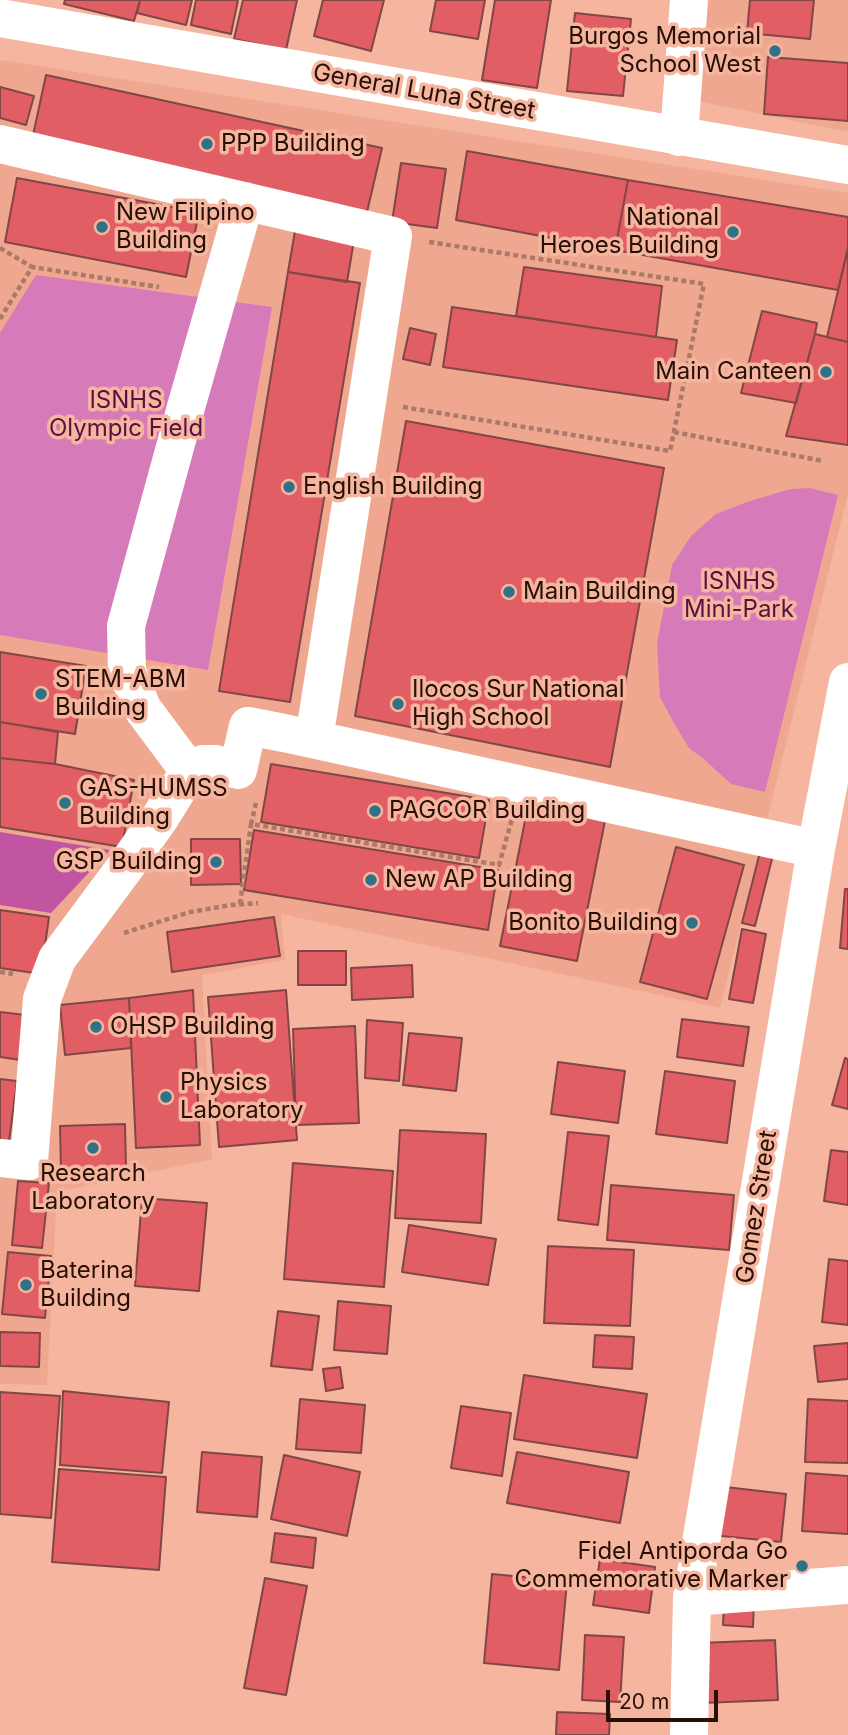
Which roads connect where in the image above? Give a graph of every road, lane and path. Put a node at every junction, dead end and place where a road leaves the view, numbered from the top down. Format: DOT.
graph roads {
  1 [pos="689,0"];
  2 [pos="0,18"];
  3 [pos="679,137"];
  4 [pos="0,145"];
  5 [pos="848,165"];
  6 [pos="245,201"];
  7 [pos="393,236"];
  8 [pos="0,248"];
  9 [pos="32,267"];
  10 [pos="159,287"];
  11 [pos="0,319"];
  12 [pos="368,401"];
  13 [pos="674,432"];
  14 [pos="822,461"];
  15 [pos="848,682"];
  16 [pos="314,739"];
  17 [pos="190,771"];
  18 [pos="521,785"];
  19 [pos="257,798"];
  20 [pos="251,824"];
  21 [pos="816,849"];
  22 [pos="258,903"];
  23 [pos="240,904"];
  24 [pos="63,952"];
  25 [pos="0,1158"];
  26 [pos="848,1586"];
  27 [pos="692,1597"];
  28 [pos="689,1735"];
  1 -- 3 [label="street"];
  2 -- 3 [label="street, General Luna Street"];
  3 -- 5 [label="street, General Luna Street"];
  4 -- 6 [label="street"];
  6 -- 7 [label="street"];
  6 -- 17 [label="street"];
  7 -- 12 [label="street"];
  7 -- 13 [label="path"];
  8 -- 9 [label="path"];
  9 -- 10 [label="path"];
  9 -- 11 [label="path"];
  12 -- 13 [label="path"];
  12 -- 16 [label="street"];
  13 -- 14 [label="path"];
  15 -- 21 [label="street, Gomez Street"];
  16 -- 17 [label="street"];
  16 -- 18 [label="street"];
  17 -- 24 [label="street"];
  18 -- 20 [label="path"];
  18 -- 21 [label="street"];
  19 -- 20 [label="path"];
  20 -- 23 [label="path"];
  21 -- 27 [label="street, Gomez Street"];
  22 -- 23 [label="path"];
  23 -- 24 [label="path"];
  24 -- 25 [label="street"];
  26 -- 27 [label="street"];
  27 -- 28 [label="street, Gomez Street"];
}
